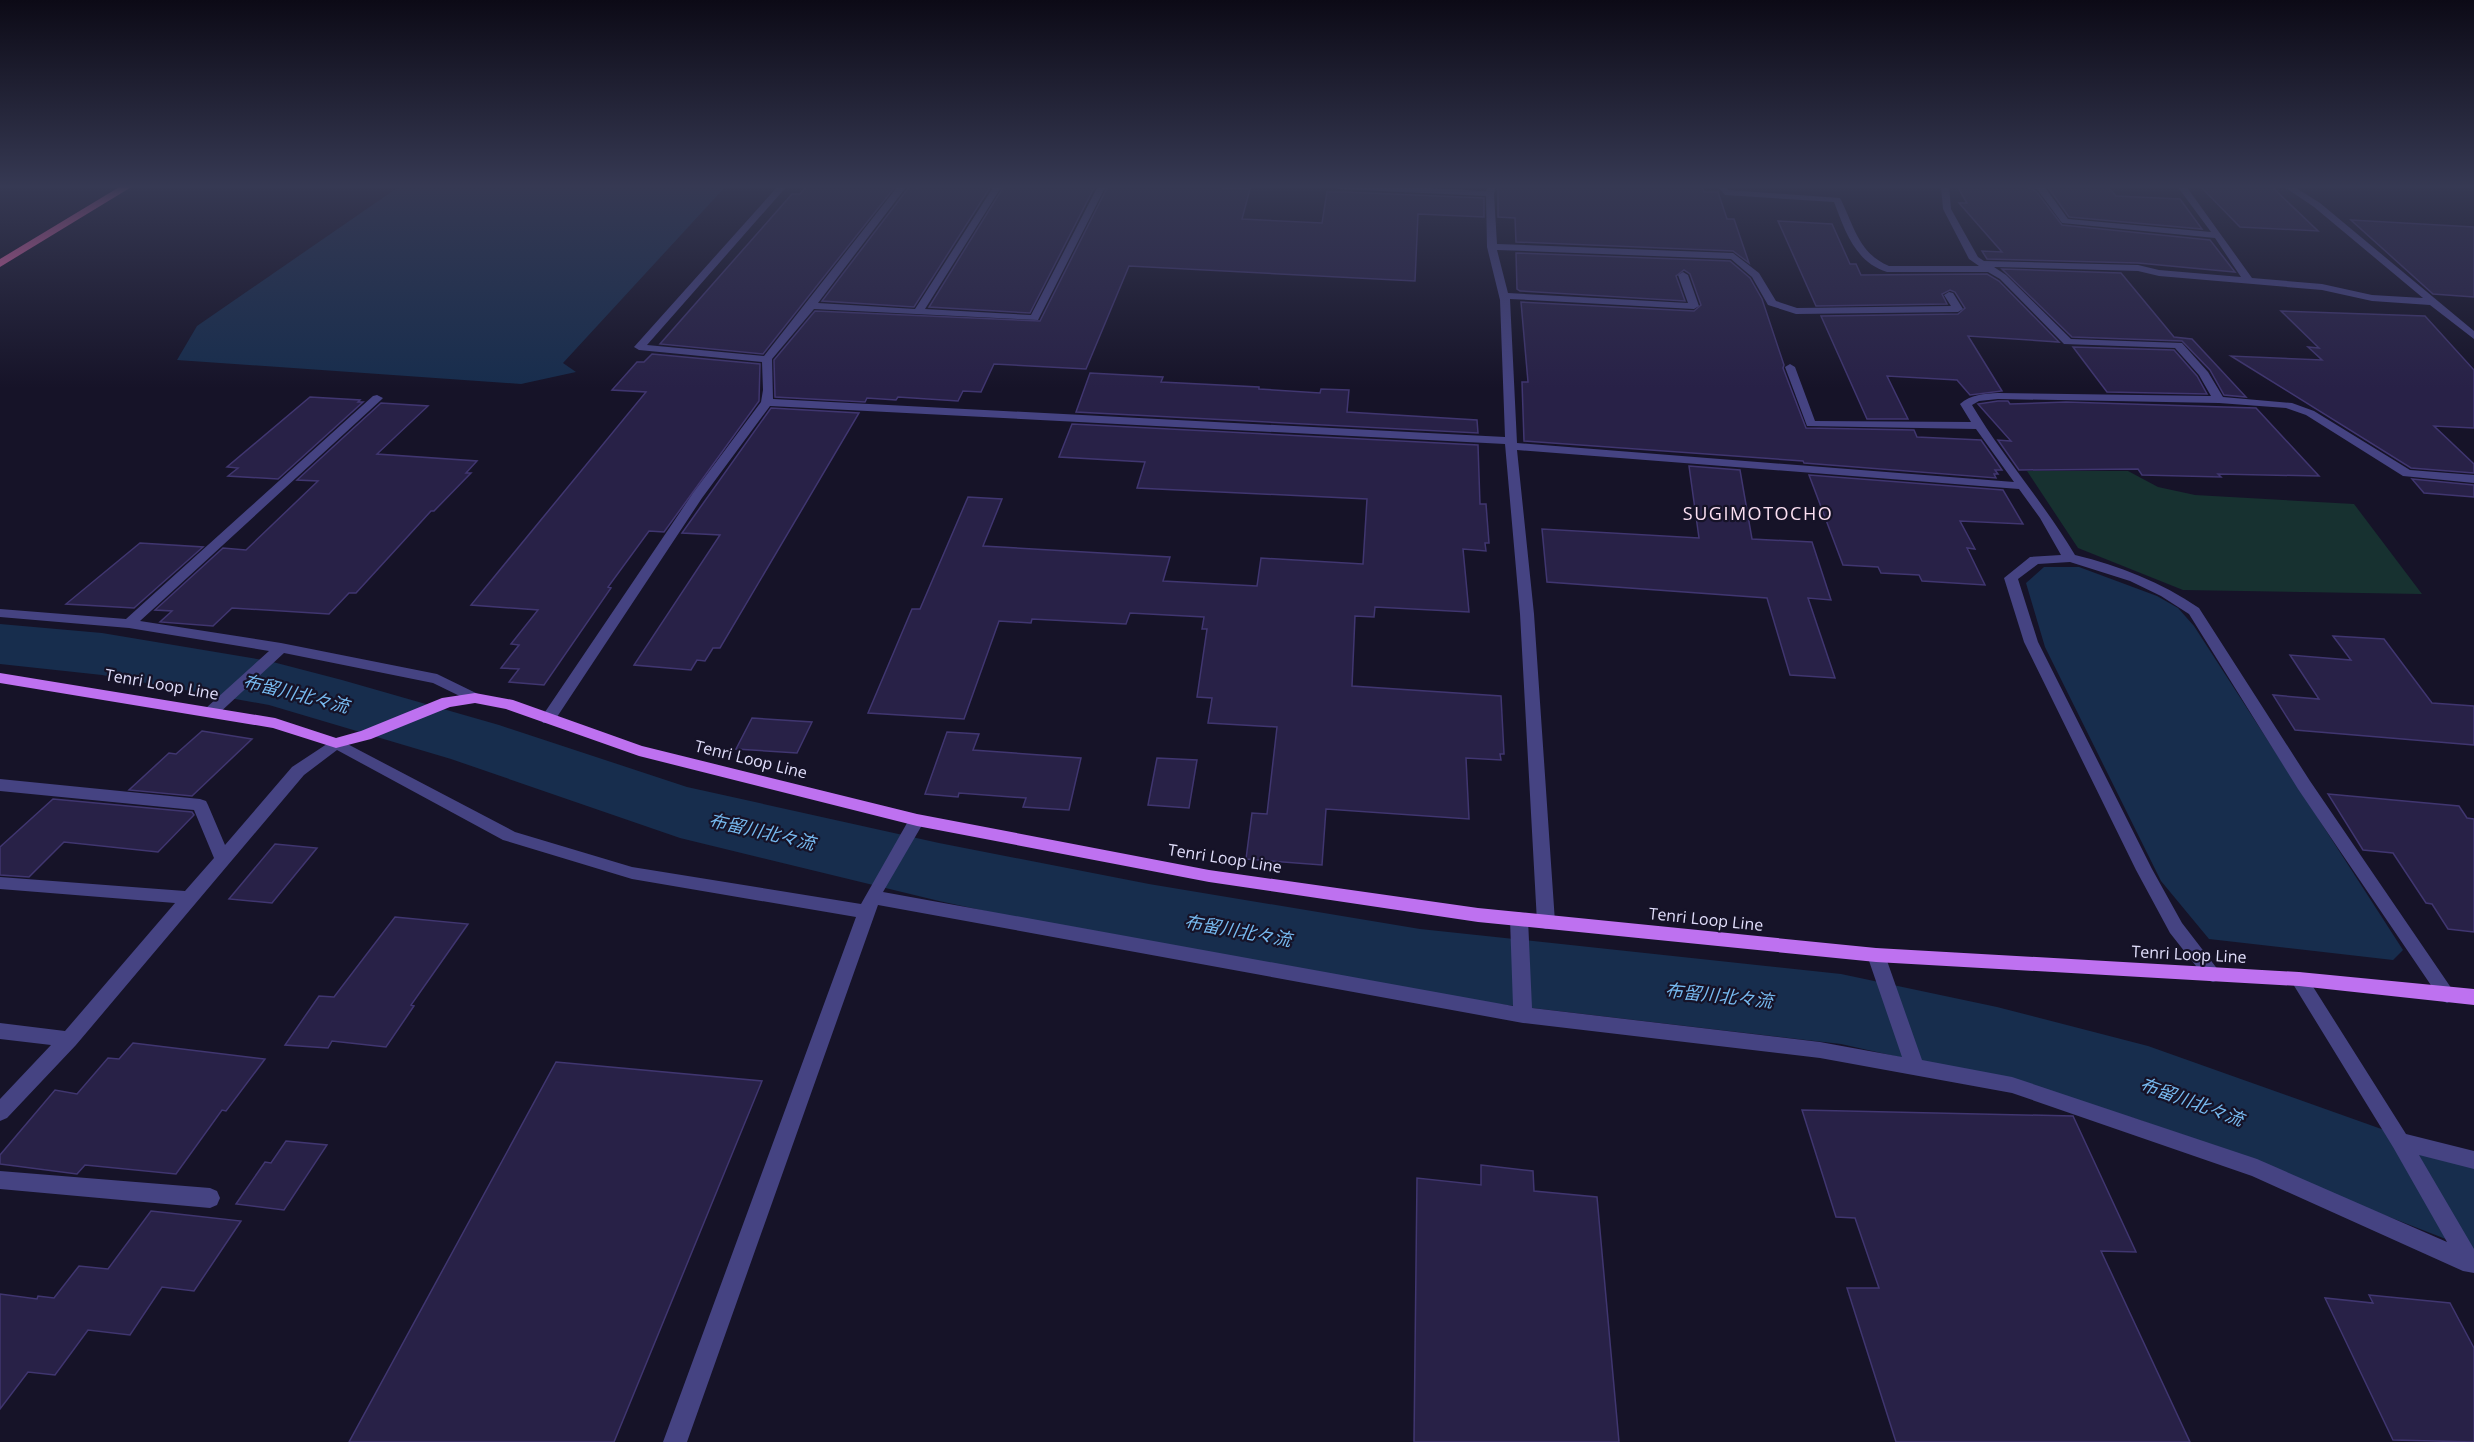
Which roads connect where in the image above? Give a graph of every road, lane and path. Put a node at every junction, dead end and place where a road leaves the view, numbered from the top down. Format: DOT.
graph roads {
  1 [pos="18,253"];
  2 [pos="723,253"];
  3 [pos="851,253"];
  4 [pos="955,253"];
  5 [pos="1067,253"];
  6 [pos="1494,253"];
  7 [pos="1660,253"];
  8 [pos="1861,253"];
  9 [pos="1971,253"];
  10 [pos="2230,253"];
  11 [pos="2375,253"];
  12 [pos="0,264"];
  13 [pos="1987,266"];
  14 [pos="1683,275"];
  15 [pos="2248,280"];
  16 [pos="1949,295"];
  17 [pos="1504,296"];
  18 [pos="2434,302"];
  19 [pos="811,306"];
  20 [pos="918,312"];
  21 [pos="2474,336"];
  22 [pos="767,358"];
  23 [pos="1790,367"];
  24 [pos="377,398"];
  25 [pos="2219,400"];
  26 [pos="767,402"];
  27 [pos="1979,426"];
  28 [pos="1511,443"];
  29 [pos="2474,479"];
  30 [pos="2022,486"];
  31 [pos="2070,558"];
  32 [pos="0,613"];
  33 [pos="129,624"];
  34 [pos="281,648"];
  35 [pos="0,678"];
  36 [pos="475,698"];
  37 [pos="211,712"];
  38 [pos="548,719"];
  39 [pos="336,743"];
  40 [pos="0,785"];
  41 [pos="917,820"];
  42 [pos="223,859"];
  43 [pos="0,883"];
  44 [pos="190,898"];
  45 [pos="869,904"];
  46 [pos="1519,919"];
  47 [pos="1546,922"];
  48 [pos="1876,955"];
  49 [pos="2213,975"];
  50 [pos="2299,979"];
  51 [pos="2447,995"];
  52 [pos="2474,997"];
  53 [pos="1523,1015"];
  54 [pos="0,1031"];
  55 [pos="69,1039"];
  56 [pos="1915,1067"];
  57 [pos="0,1112"];
  58 [pos="2400,1141"];
  59 [pos="2474,1160"];
  60 [pos="0,1180"];
  61 [pos="210,1198"];
  62 [pos="2469,1260"];
  63 [pos="675,1442"];
  1 -- 12 [label="highway"];
  2 -- 22 [label="street"];
  3 -- 19 [label="street"];
  4 -- 20 [label="street"];
  5 -- 20 [label="street"];
  6 -- 17 [label="street"];
  7 -- 16 [label="street"];
  8 -- 13 [label="street"];
  9 -- 13 [label="street"];
  10 -- 15 [label="street"];
  11 -- 18 [label="street"];
  13 -- 15 [label="street"];
  13 -- 25 [label="street"];
  14 -- 17 [label="street"];
  15 -- 18 [label="street"];
  17 -- 28 [label="street"];
  18 -- 21 [label="street"];
  19 -- 20 [label="street"];
  19 -- 22 [label="street"];
  22 -- 26 [label="street"];
  23 -- 27 [label="street"];
  24 -- 33 [label="street"];
  25 -- 27 [label="street"];
  25 -- 29 [label="street"];
  26 -- 28 [label="street"];
  26 -- 38 [label="street"];
  27 -- 30 [label="street"];
  28 -- 30 [label="street"];
  28 -- 47 [label="street"];
  30 -- 31 [label="street"];
  31 -- 49 [label="street"];
  31 -- 51 [label="street"];
  32 -- 33 [label="street"];
  33 -- 34 [label="street"];
  34 -- 36 [label="street"];
  34 -- 37 [label="street"];
  35 -- 37 [label="main road, Tenri Loop Line"];
  36 -- 38 [label="main road, Tenri Loop Line"];
  36 -- 39 [label="main road, Tenri Loop Line"];
  37 -- 39 [label="main road, Tenri Loop Line"];
  38 -- 41 [label="main road, Tenri Loop Line"];
  39 -- 42 [label="street"];
  39 -- 45 [label="street"];
  40 -- 42 [label="street"];
  41 -- 45 [label="street"];
  41 -- 46 [label="main road, Tenri Loop Line"];
  42 -- 44 [label="street"];
  43 -- 44 [label="street"];
  44 -- 55 [label="street"];
  45 -- 53 [label="street"];
  45 -- 63 [label="street"];
  46 -- 47 [label="main road, Tenri Loop Line"];
  46 -- 53 [label="street"];
  47 -- 48 [label="main road, Tenri Loop Line"];
  48 -- 49 [label="main road, Tenri Loop Line"];
  48 -- 56 [label="street"];
  49 -- 50 [label="main road, Tenri Loop Line"];
  50 -- 51 [label="main road, Tenri Loop Line"];
  50 -- 58 [label="street"];
  51 -- 52 [label="main road, Tenri Loop Line"];
  53 -- 56 [label="street"];
  54 -- 55 [label="street"];
  55 -- 57 [label="street"];
  56 -- 62 [label="street"];
  58 -- 59 [label="street"];
  58 -- 62 [label="street"];
  60 -- 61 [label="street"];
}
